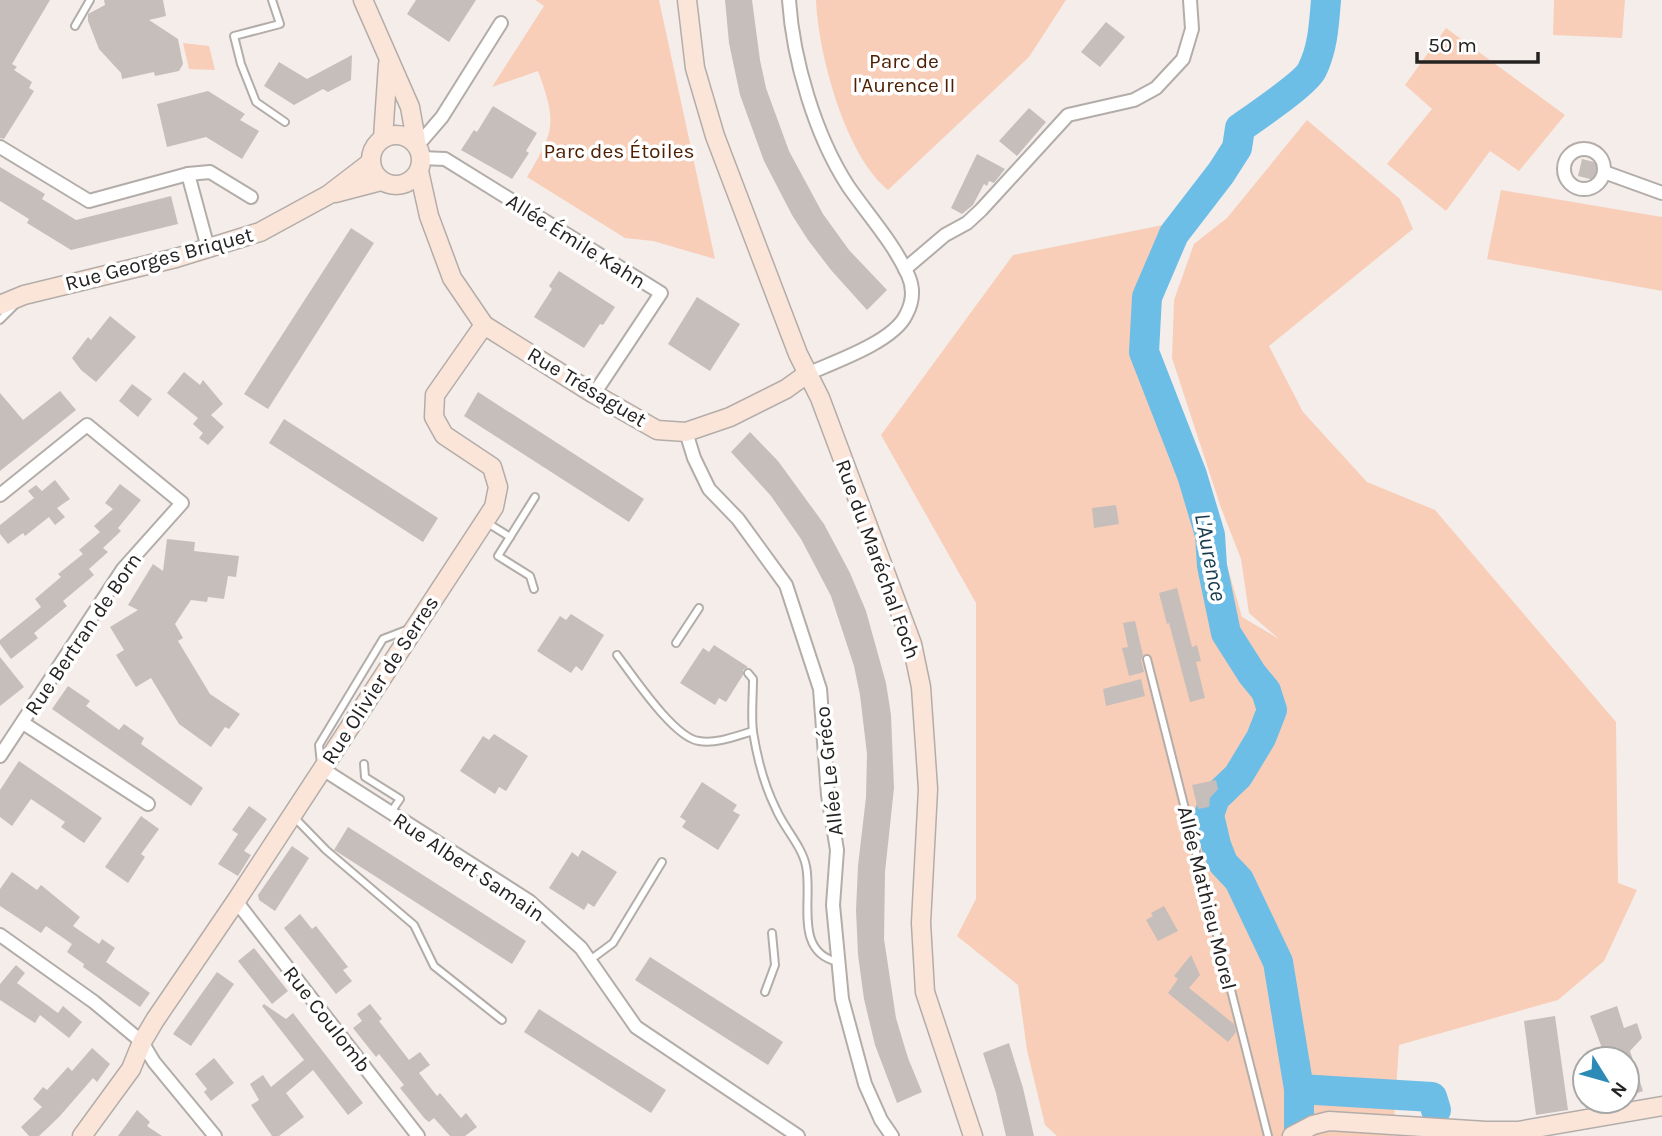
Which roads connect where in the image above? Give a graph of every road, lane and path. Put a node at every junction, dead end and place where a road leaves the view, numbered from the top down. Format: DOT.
graph roads {
  1 [pos="90,0"];
  2 [pos="272,0"];
  3 [pos="363,0"];
  4 [pos="687,0"];
  5 [pos="789,0"];
  6 [pos="1190,0"];
  7 [pos="501,23"];
  8 [pos="75,26"];
  9 [pos="388,61"];
  10 [pos="285,122"];
  11 [pos="383,138"];
  12 [pos="0,147"];
  13 [pos="419,158"];
  14 [pos="371,162"];
  15 [pos="1604,172"];
  16 [pos="188,174"];
  17 [pos="381,181"];
  18 [pos="399,186"];
  19 [pos="1662,193"];
  20 [pos="328,195"];
  21 [pos="251,197"];
  22 [pos="429,216"];
  23 [pos="208,248"];
  24 [pos="905,269"];
  25 [pos="0,295"];
  26 [pos="24,295"];
  27 [pos="0,304"];
  28 [pos="0,320"];
  29 [pos="484,325"];
  30 [pos="807,374"];
  31 [pos="594,394"];
  32 [pos="686,432"];
  33 [pos="0,495"];
  34 [pos="535,497"];
  35 [pos="484,521"];
  36 [pos="510,537"];
  37 [pos="534,589"];
  38 [pos="699,608"];
  39 [pos="676,643"];
  40 [pos="617,655"];
  41 [pos="1147,659"];
  42 [pos="748,673"];
  43 [pos="23,723"];
  44 [pos="753,731"];
  45 [pos="0,756"];
  46 [pos="364,764"];
  47 [pos="321,768"];
  48 [pos="148,804"];
  49 [pos="390,814"];
  50 [pos="291,815"];
  51 [pos="662,862"];
  52 [pos="236,901"];
  53 [pos="772,933"];
  54 [pos="0,935"];
  55 [pos="590,960"];
  56 [pos="838,962"];
  57 [pos="765,992"];
  58 [pos="502,1020"];
  59 [pos="142,1042"];
  60 [pos="1662,1106"];
  61 [pos="1425,1131"];
  62 [pos="82,1136"];
  63 [pos="215,1136"];
  64 [pos="418,1136"];
  65 [pos="798,1136"];
  66 [pos="892,1136"];
  67 [pos="973,1136"];
  68 [pos="1268,1136"];
  69 [pos="1292,1136"];
  1 -- 8 [label="lane"];
  2 -- 10 [label="lane"];
  3 -- 9 [label="street"];
  4 -- 30 [label="street, Rue du Maréchal Foch"];
  5 -- 24 [label="street"];
  6 -- 24 [label="street"];
  7 -- 13 [label="street"];
  9 -- 11 [label="street"];
  9 -- 13 [label="street"];
  11 -- 13 [label="street"];
  11 -- 14 [label="street"];
  12 -- 16 [label="street"];
  13 -- 18 [label="street"];
  13 -- 22 [label="street"];
  13 -- 31 [label="street, Allée Émile Kahn"];
  14 -- 17 [label="street"];
  14 -- 20 [label="street, Rue Georges Briquet"];
  15 -- 19 [label="street"];
  16 -- 21 [label="street"];
  16 -- 23 [label="street"];
  17 -- 18 [label="street"];
  17 -- 20 [label="street, Rue Georges Briquet"];
  18 -- 22 [label="street"];
  20 -- 23 [label="street, Rue Georges Briquet"];
  22 -- 29 [label="street"];
  23 -- 26 [label="street, Rue Georges Briquet"];
  24 -- 30 [label="street"];
  25 -- 26 [label="street, Rue Georges Briquet"];
  26 -- 27 [label="street, Rue Georges Briquet"];
  26 -- 28 [label="lane"];
  29 -- 31 [label="street, Rue Trésaguet"];
  29 -- 35 [label="street, Rue Olivier de Serres"];
  30 -- 32 [label="street, Rue Trésaguet"];
  30 -- 67 [label="street, Rue du Maréchal Foch"];
  31 -- 32 [label="street, Rue Trésaguet"];
  32 -- 56 [label="street, Allée Le Gréco"];
  33 -- 43 [label="street, Rue Bertran de Born"];
  34 -- 36 [label="lane"];
  35 -- 36 [label="lane"];
  35 -- 47 [label="street, Rue Olivier de Serres"];
  36 -- 37 [label="lane"];
  38 -- 39 [label="lane"];
  40 -- 44 [label="lane"];
  41 -- 68 [label="lane, Allée Mathieu Morel"];
  42 -- 44 [label="lane"];
  43 -- 45 [label="street, Rue Bertran de Born"];
  43 -- 48 [label="street"];
  44 -- 56 [label="lane"];
  46 -- 49 [label="lane"];
  47 -- 49 [label="street, Rue Albert Samain"];
  47 -- 50 [label="street, Rue Olivier de Serres"];
  49 -- 55 [label="street, Rue Albert Samain"];
  50 -- 52 [label="street, Rue Olivier de Serres"];
  50 -- 58 [label="lane"];
  51 -- 55 [label="lane"];
  52 -- 59 [label="street, Rue Olivier de Serres"];
  52 -- 64 [label="street, Rue Coulomb"];
  53 -- 57 [label="lane"];
  54 -- 59 [label="street"];
  55 -- 65 [label="street, Rue Albert Samain"];
  56 -- 66 [label="street, Allée Le Gréco"];
  59 -- 62 [label="street, Rue Olivier de Serres"];
  59 -- 63 [label="street"];
  60 -- 61 [label="street"];
  61 -- 69 [label="street"];
}
